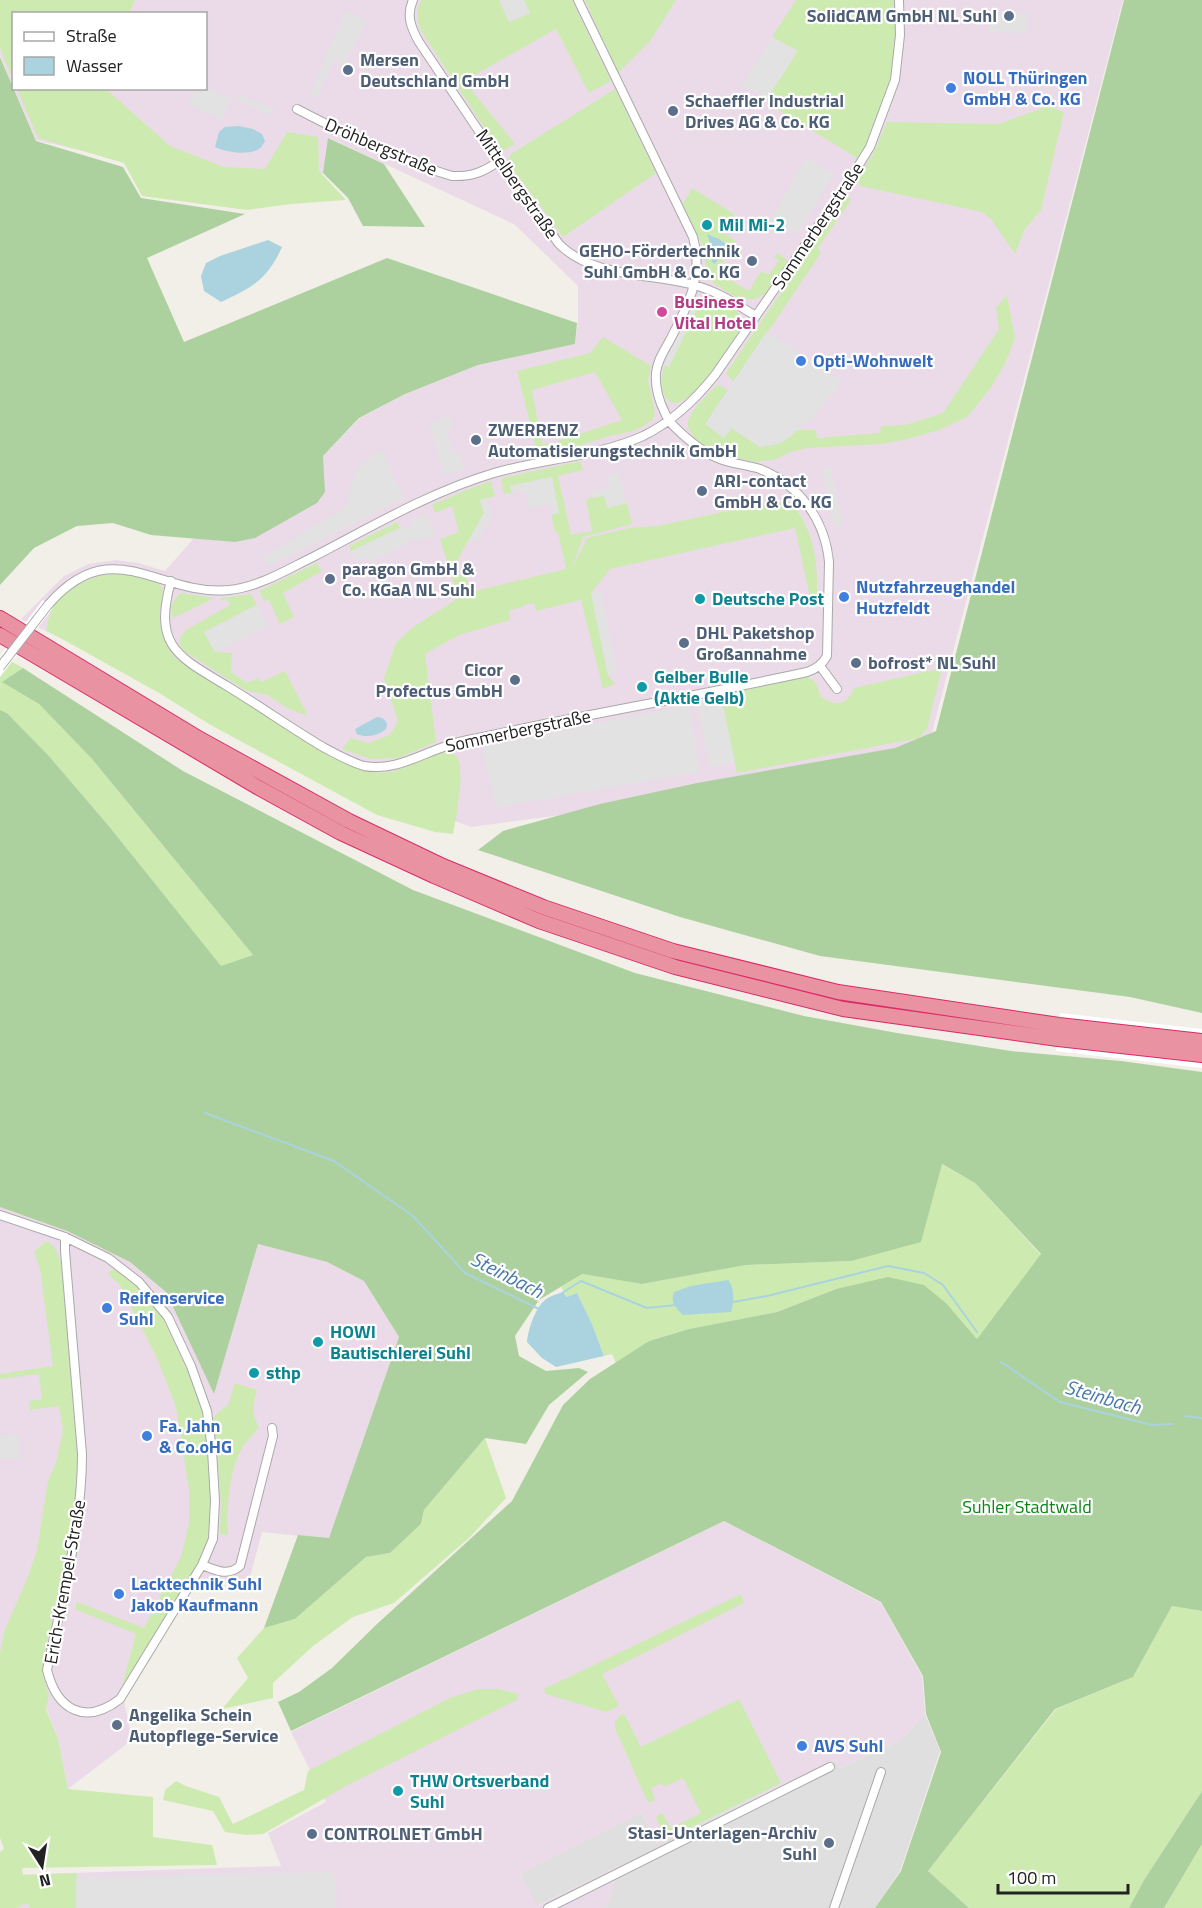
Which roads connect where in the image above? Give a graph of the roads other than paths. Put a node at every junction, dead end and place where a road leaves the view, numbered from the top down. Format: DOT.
graph roads {
  1 [pos="413,0"];
  2 [pos="578,0"];
  3 [pos="899,0"];
  4 [pos="297,109"];
  5 [pos="500,161"];
  6 [pos="694,285"];
  7 [pos="756,316"];
  8 [pos="669,421"];
  9 [pos="171,581"];
  10 [pos="0,618"];
  11 [pos="0,635"];
  12 [pos="820,666"];
  13 [pos="0,667"];
  14 [pos="837,689"];
  15 [pos="1059,1032"];
  16 [pos="1202,1041"];
  17 [pos="1202,1055"];
  18 [pos="0,1215"];
  19 [pos="65,1237"];
  20 [pos="272,1428"];
  21 [pos="202,1565"];
  22 [pos="830,1767"];
  23 [pos="881,1772"];
  24 [pos="548,1908"];
  25 [pos="834,1908"];
  1 -- 5 [label="street, Mittelbergstraße"];
  2 -- 6 [label="street"];
  3 -- 7 [label="street, Sommerbergstraße"];
  4 -- 5 [label="street, Dröhbergstraße"];
  5 -- 6 [label="street, Mittelbergstraße"];
  6 -- 7 [label="street, Mittelbergstraße"];
  6 -- 8 [label="street"];
  7 -- 8 [label="street, Sommerbergstraße"];
  8 -- 9 [label="street, Sommerbergstraße"];
  8 -- 12 [label="street"];
  9 -- 12 [label="street, Sommerbergstraße"];
  9 -- 13 [label="street, Sommerbergstraße, bridge"];
  10 -- 15 [label="highway"];
  11 -- 15 [label="highway"];
  12 -- 14 [label="street"];
  15 -- 16 [label="highway"];
  15 -- 17 [label="highway"];
  18 -- 19 [label="street, Erich-Krempel-Straße"];
  19 -- 21 [label="street, Erich-Krempel-Straße"];
  19 -- 21 [label="street, Erich-Krempel-Straße"];
  20 -- 21 [label="street"];
  22 -- 24 [label="street"];
  23 -- 25 [label="street"];
}
